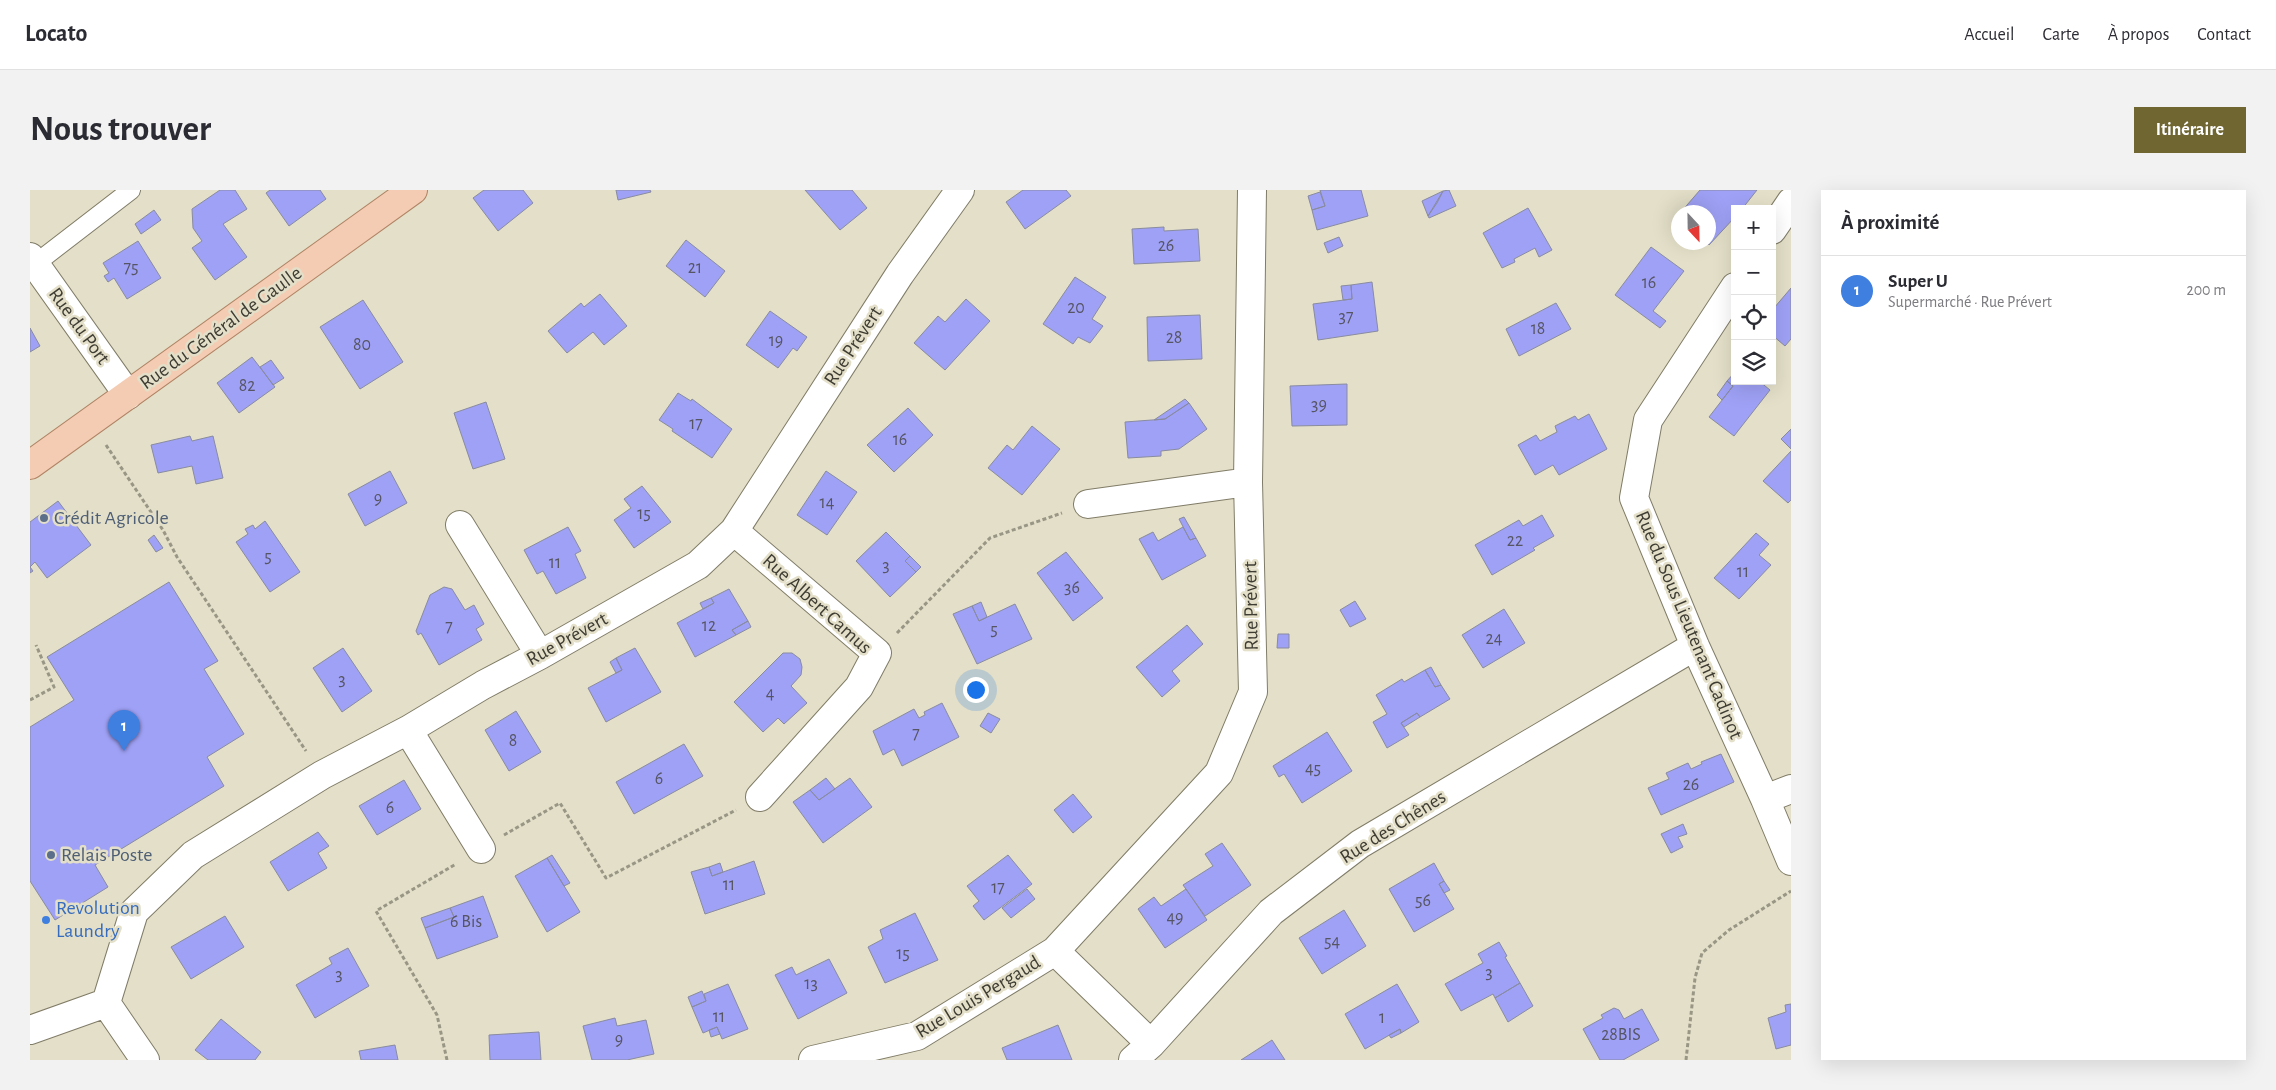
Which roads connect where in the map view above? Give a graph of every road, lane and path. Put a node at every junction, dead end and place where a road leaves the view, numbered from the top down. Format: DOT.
graph roads {
  1 [pos="131,190"];
  2 [pos="413,190"];
  3 [pos="960,190"];
  4 [pos="1252,190"];
  5 [pos="1791,202"];
  6 [pos="1776,224"];
  7 [pos="33,261"];
  8 [pos="1731,293"];
  9 [pos="128,395"];
  10 [pos="92,420"];
  11 [pos="30,465"];
  12 [pos="1248,482"];
  13 [pos="1088,504"];
  14 [pos="460,525"];
  15 [pos="734,531"];
  16 [pos="36,645"];
  17 [pos="1695,646"];
  18 [pos="877,653"];
  19 [pos="540,655"];
  20 [pos="30,700"];
  21 [pos="408,730"];
  22 [pos="322,775"];
  23 [pos="1791,789"];
  24 [pos="760,797"];
  25 [pos="1765,798"];
  26 [pos="481,849"];
  27 [pos="1791,861"];
  28 [pos="1791,891"];
  29 [pos="1055,951"];
  30 [pos="106,1003"];
  31 [pos="30,1030"];
  32 [pos="1142,1052"];
  33 [pos="145,1060"];
  34 [pos="447,1060"];
  35 [pos="813,1060"];
  36 [pos="1686,1060"];
  1 -- 7 [label="lane"];
  2 -- 9 [label="main road, Rue du Général de Gaulle"];
  3 -- 15 [label="street, Rue Prévert"];
  4 -- 12 [label="street, Rue Prévert"];
  5 -- 6 [label="street"];
  7 -- 9 [label="street, Rue du Port"];
  8 -- 17 [label="street, Rue du Sous Lieutenant Cadinot"];
  9 -- 10 [label="main road, Rue du Général de Gaulle"];
  10 -- 11 [label="main road, Rue du Général de Gaulle"];
  10 -- 22 [label="path"];
  12 -- 13 [label="street"];
  12 -- 29 [label="street, Rue Prévert"];
  13 -- 18 [label="path"];
  14 -- 19 [label="street"];
  15 -- 18 [label="street, Rue Albert Camus"];
  15 -- 19 [label="street, Rue Prévert"];
  16 -- 20 [label="path"];
  17 -- 25 [label="street, Rue du Sous Lieutenant Cadinot"];
  17 -- 32 [label="street, Rue des Chênes"];
  18 -- 24 [label="street, Rue Albert Camus"];
  19 -- 21 [label="street, Rue Prévert"];
  21 -- 22 [label="street, Rue Prévert"];
  21 -- 26 [label="street"];
  22 -- 30 [label="street, Rue Prévert"];
  23 -- 25 [label="street"];
  24 -- 26 [label="path"];
  25 -- 27 [label="street, Rue du Sous Lieutenant Cadinot"];
  26 -- 34 [label="path"];
  28 -- 36 [label="path"];
  29 -- 32 [label="street"];
  29 -- 35 [label="street, Rue Louis Pergaud"];
  30 -- 31 [label="street"];
  30 -- 33 [label="street"];
}
